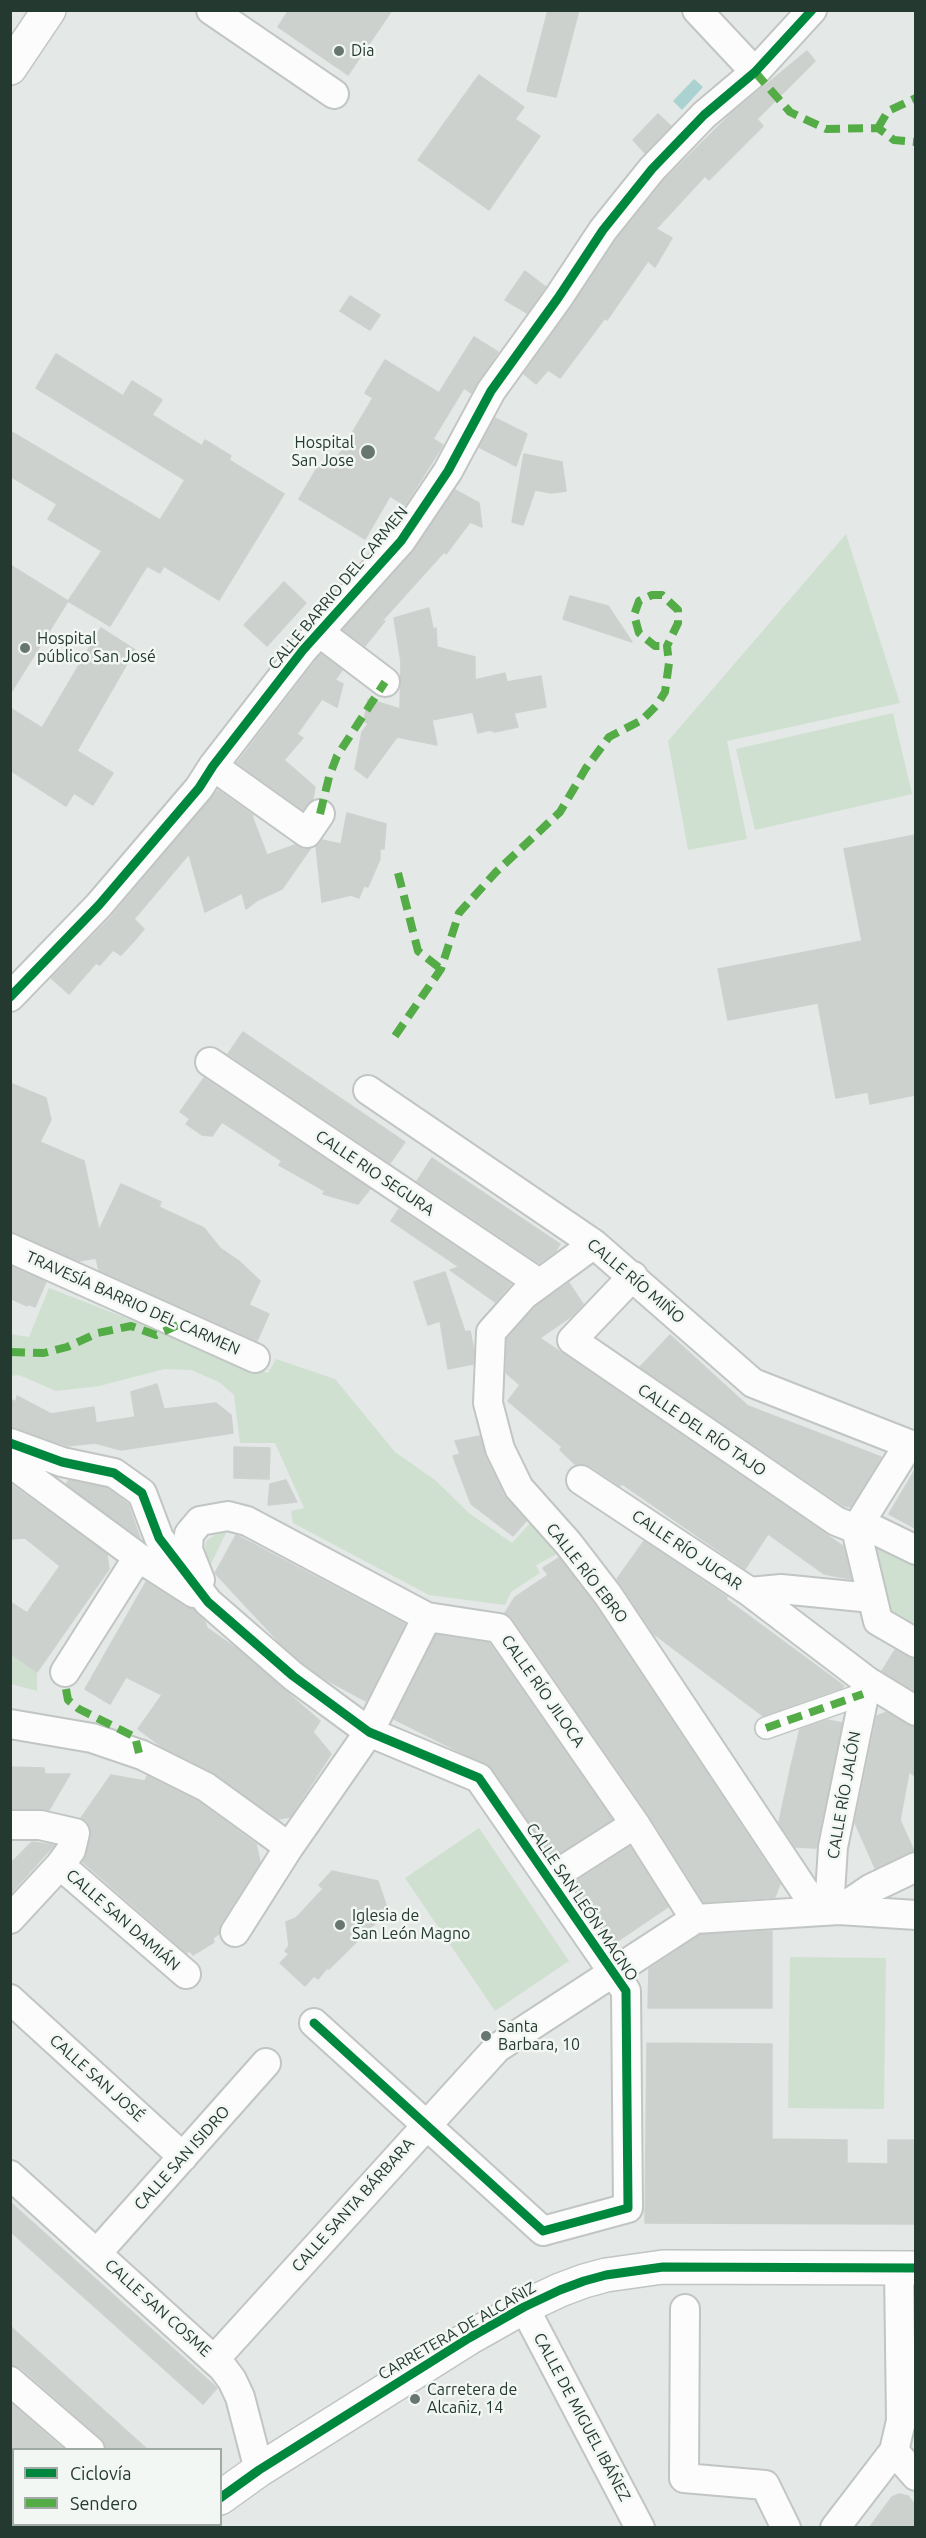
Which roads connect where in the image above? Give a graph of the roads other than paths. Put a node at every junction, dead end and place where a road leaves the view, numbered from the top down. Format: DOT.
graph roads {
  1 [pos="49,10"];
  2 [pos="211,10"];
  3 [pos="697,10"];
  4 [pos="812,10"];
  5 [pos="10,68"];
  6 [pos="755,72"];
  7 [pos="334,94"];
  8 [pos="319,632"];
  9 [pos="385,682"];
  10 [pos="213,766"];
  11 [pos="320,814"];
  12 [pos="10,997"];
  13 [pos="210,1062"];
  14 [pos="368,1090"];
  15 [pos="594,1244"];
  16 [pos="10,1248"];
  17 [pos="633,1275"];
  18 [pos="539,1284"];
  19 [pos="255,1358"];
  20 [pos="912,1445"];
  21 [pos="11,1451"];
  22 [pos="580,1480"];
  23 [pos="856,1529"];
  24 [pos="915,1550"];
  25 [pos="138,1557"];
  26 [pos="750,1592"];
  27 [pos="872,1598"];
  28 [pos="208,1602"];
  29 [pos="428,1617"];
  30 [pos="915,1643"];
  31 [pos="65,1672"];
  32 [pos="865,1688"];
  33 [pos="915,1711"];
  34 [pos="10,1724"];
  35 [pos="766,1728"];
  36 [pos="369,1732"];
  37 [pos="635,1824"];
  38 [pos="10,1825"];
  39 [pos="289,1847"];
  40 [pos="66,1858"];
  41 [pos="915,1867"];
  42 [pos="549,1879"];
  43 [pos="829,1910"];
  44 [pos="915,1915"];
  45 [pos="10,1919"];
  46 [pos="695,1919"];
  47 [pos="235,1932"];
  48 [pos="614,1972"];
  49 [pos="186,1974"];
  50 [pos="10,2000"];
  51 [pos="314,2023"];
  52 [pos="266,2063"];
  53 [pos="424,2126"];
  54 [pos="183,2157"];
  55 [pos="10,2175"];
  56 [pos="97,2253"];
  57 [pos="907,2268"];
  58 [pos="524,2307"];
  59 [pos="685,2309"];
  60 [pos="214,2360"];
  61 [pos="10,2381"];
  62 [pos="908,2416"];
  63 [pos="88,2448"];
  64 [pos="894,2451"];
  65 [pos="259,2470"];
  66 [pos="915,2476"];
  67 [pos="222,2498"];
  68 [pos="640,2528"];
  69 [pos="786,2528"];
  70 [pos="835,2528"];
  1 -- 5 [label="main road"];
  2 -- 7 [label="street"];
  3 -- 6 [label="street"];
  4 -- 6 [label="street, CALLE BARRIO DEL CARMEN"];
  6 -- 8 [label="street, CALLE BARRIO DEL CARMEN"];
  8 -- 9 [label="street, CALLE BARRIO DEL CARMEN"];
  8 -- 10 [label="street, CALLE BARRIO DEL CARMEN"];
  10 -- 11 [label="street"];
  10 -- 12 [label="street, CALLE BARRIO DEL CARMEN"];
  13 -- 18 [label="street, CALLE RIO SEGURA"];
  14 -- 15 [label="street, CALLE RÍO MIÑO"];
  15 -- 17 [label="street, CALLE RÍO MIÑO"];
  15 -- 18 [label="street, CALLE RÍO EBRO"];
  16 -- 19 [label="street, TRAVESÍA BARRIO DEL CARMEN"];
  17 -- 20 [label="street, CALLE RÍO MIÑO"];
  17 -- 23 [label="street, CALLE DEL RÍO TAJO"];
  18 -- 43 [label="street, CALLE RÍO EBRO"];
  20 -- 23 [label="street"];
  21 -- 25 [label="street"];
  21 -- 28 [label="street"];
  22 -- 26 [label="street, CALLE RÍO JUCAR"];
  23 -- 24 [label="street, CALLE DEL RÍO TAJO"];
  23 -- 27 [label="street"];
  25 -- 28 [label="street"];
  25 -- 31 [label="street"];
  26 -- 27 [label="street, CALLE RÍO JUCAR"];
  26 -- 32 [label="street"];
  27 -- 30 [label="street"];
  28 -- 29 [label="street, CALLE RÍO JILOCA"];
  28 -- 36 [label="street, CALLE SAN LEÓN MAGNO"];
  29 -- 36 [label="street"];
  29 -- 37 [label="street, CALLE RÍO JILOCA"];
  32 -- 33 [label="street"];
  32 -- 35 [label="street"];
  32 -- 43 [label="street, CALLE RÍO JALÓN"];
  34 -- 39 [label="street"];
  36 -- 39 [label="street"];
  36 -- 42 [label="street, CALLE SAN LEÓN MAGNO"];
  37 -- 42 [label="street, CALLE SAN LEÓN MAGNO"];
  37 -- 46 [label="street, CALLE RÍO JILOCA"];
  38 -- 40 [label="street"];
  39 -- 47 [label="street"];
  40 -- 45 [label="street"];
  40 -- 49 [label="street, CALLE SAN DAMIÁN"];
  41 -- 43 [label="street"];
  42 -- 48 [label="street, CALLE SAN LEÓN MAGNO"];
  43 -- 44 [label="street"];
  43 -- 46 [label="street"];
  46 -- 48 [label="street, CALLE SANTA BÁRBARA"];
  48 -- 53 [label="street, CALLE SANTA BÁRBARA"];
  48 -- 53 [label="street, CALLE SAN LEÓN MAGNO"];
  50 -- 54 [label="street, CALLE SAN JOSÉ"];
  51 -- 53 [label="street"];
  52 -- 54 [label="street, CALLE SAN ISIDRO"];
  53 -- 60 [label="street, CALLE SANTA BÁRBARA"];
  54 -- 56 [label="street, CALLE SAN ISIDRO"];
  55 -- 56 [label="street, CALLE SAN COSME"];
  56 -- 60 [label="street, CALLE SAN COSME"];
  57 -- 58 [label="main road, CARRETERA DE ALCAÑIZ"];
  57 -- 62 [label="street"];
  58 -- 65 [label="main road, CARRETERA DE ALCAÑIZ"];
  58 -- 68 [label="street, CALLE DE MIGUEL IBÁÑEZ"];
  59 -- 69 [label="street"];
  60 -- 65 [label="street, CALLE SAN COSME"];
  61 -- 63 [label="street"];
  62 -- 64 [label="street"];
  64 -- 66 [label="street"];
  64 -- 70 [label="street"];
  65 -- 67 [label="main road, CARRETERA DE ALCAÑIZ"];
}
